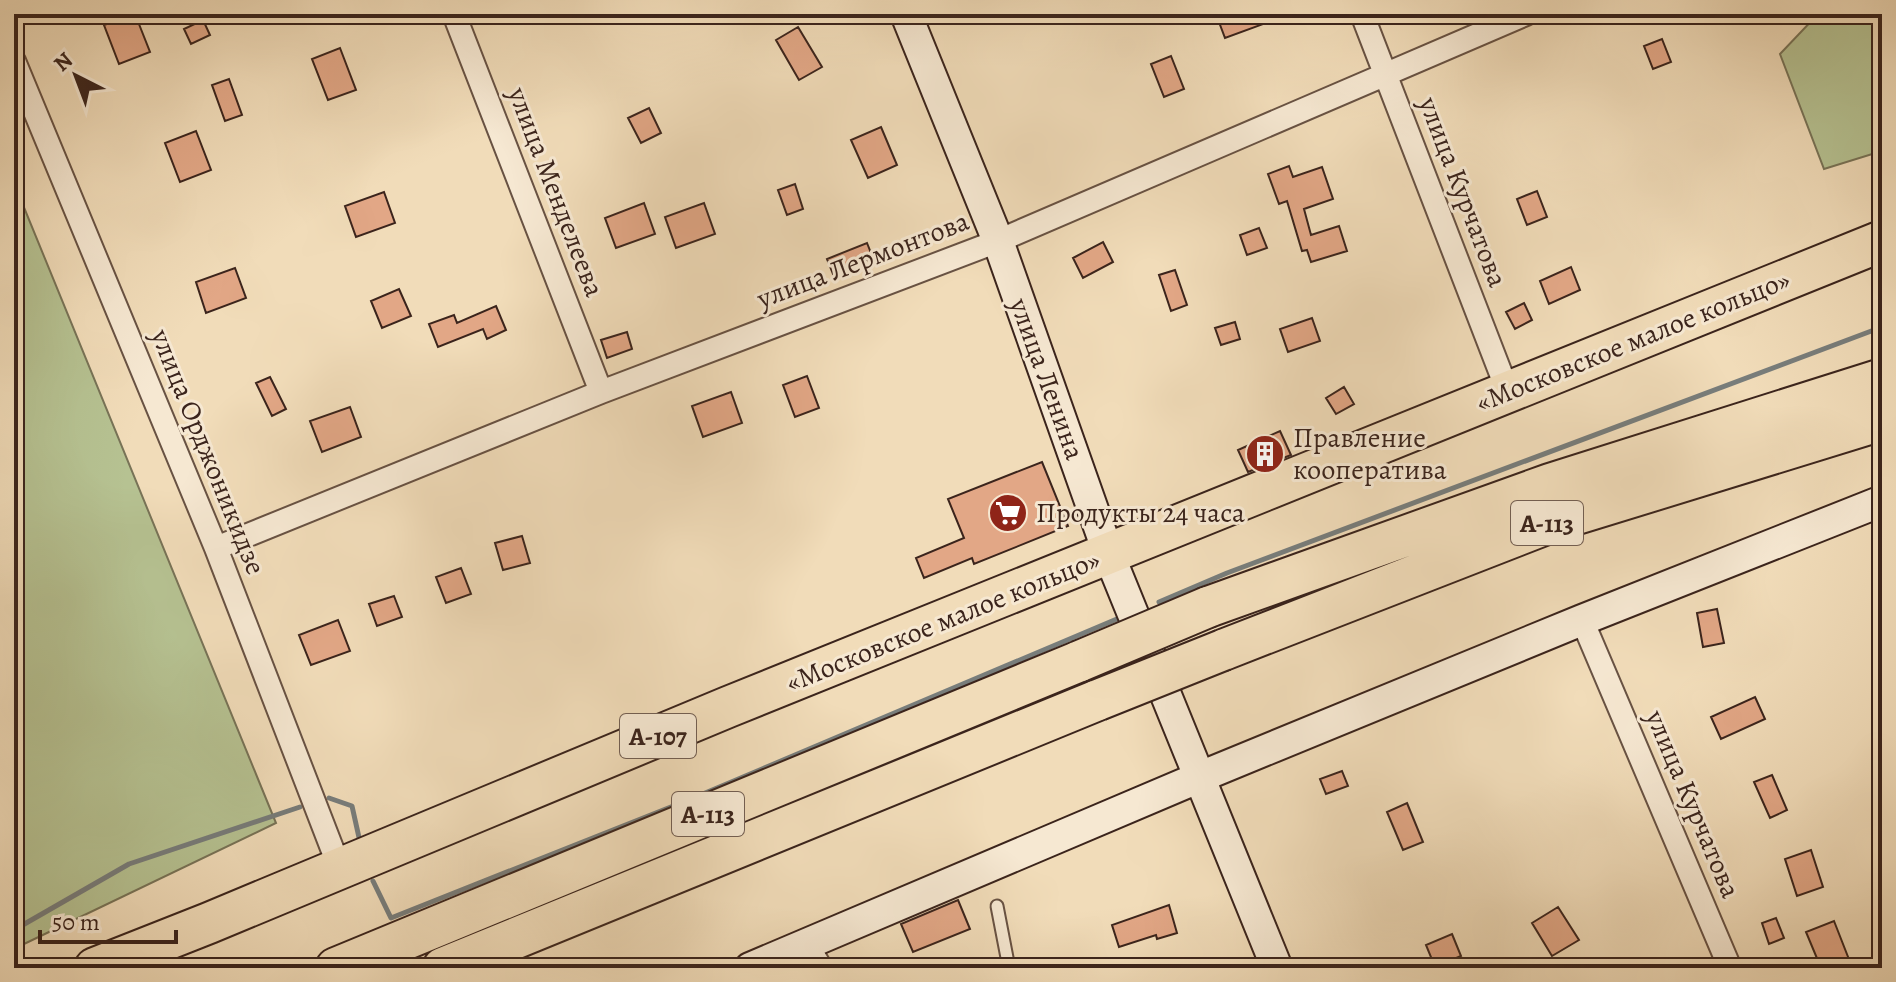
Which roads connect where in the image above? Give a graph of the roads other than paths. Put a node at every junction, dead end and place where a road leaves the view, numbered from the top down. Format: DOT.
graph roads {
  1 [pos="454,14"];
  2 [pos="906,14"];
  3 [pos="1362,14"];
  4 [pos="1526,14"];
  5 [pos="14,61"];
  6 [pos="1385,73"];
  7 [pos="998,241"];
  8 [pos="1882,242"];
  9 [pos="1872,381"];
  10 [pos="601,392"];
  11 [pos="1508,392"];
  12 [pos="1881,420"];
  13 [pos="1882,501"];
  14 [pos="216,548"];
  15 [pos="1109,555"];
  16 [pos="1582,620"];
  17 [pos="1200,777"];
  18 [pos="340,869"];
  19 [pos="997,906"];
  20 [pos="814,956"];
  21 [pos="95,968"];
  22 [pos="336,968"];
  23 [pos="443,968"];
  24 [pos="750,968"];
  25 [pos="1009,968"];
  26 [pos="1277,968"];
  27 [pos="1730,968"];
  1 -- 10 [label="street, улица Менделеева"];
  2 -- 7 [label="street, улица Ленина"];
  3 -- 6 [label="street, улица Курчатова"];
  4 -- 6 [label="street, улица Лермонтова"];
  5 -- 14 [label="street, улица Орджоникидзе"];
  6 -- 7 [label="street, улица Лермонтова"];
  6 -- 11 [label="street, улица Курчатова"];
  7 -- 10 [label="street, улица Лермонтова"];
  7 -- 15 [label="street, улица Ленина"];
  8 -- 11 [label="highway, «Московское малое кольцо» / А-107"];
  9 -- 22 [label="highway, А-113, bridge"];
  10 -- 14 [label="street, улица Лермонтова"];
  11 -- 15 [label="highway, «Московское малое кольцо» / А-107"];
  12 -- 23 [label="highway, А-113, bridge"];
  13 -- 16 [label="street"];
  14 -- 18 [label="street, улица Орджоникидзе"];
  15 -- 17 [label="street, улица Ленина"];
  15 -- 18 [label="highway, «Московское малое кольцо» / А-107"];
  16 -- 17 [label="street"];
  16 -- 27 [label="street, улица Курчатова"];
  17 -- 20 [label="street"];
  17 -- 26 [label="street, улица Ленина"];
  18 -- 21 [label="highway, «Московское малое кольцо» / А-107"];
  19 -- 25 [label="lane"];
  20 -- 24 [label="street"];
}
